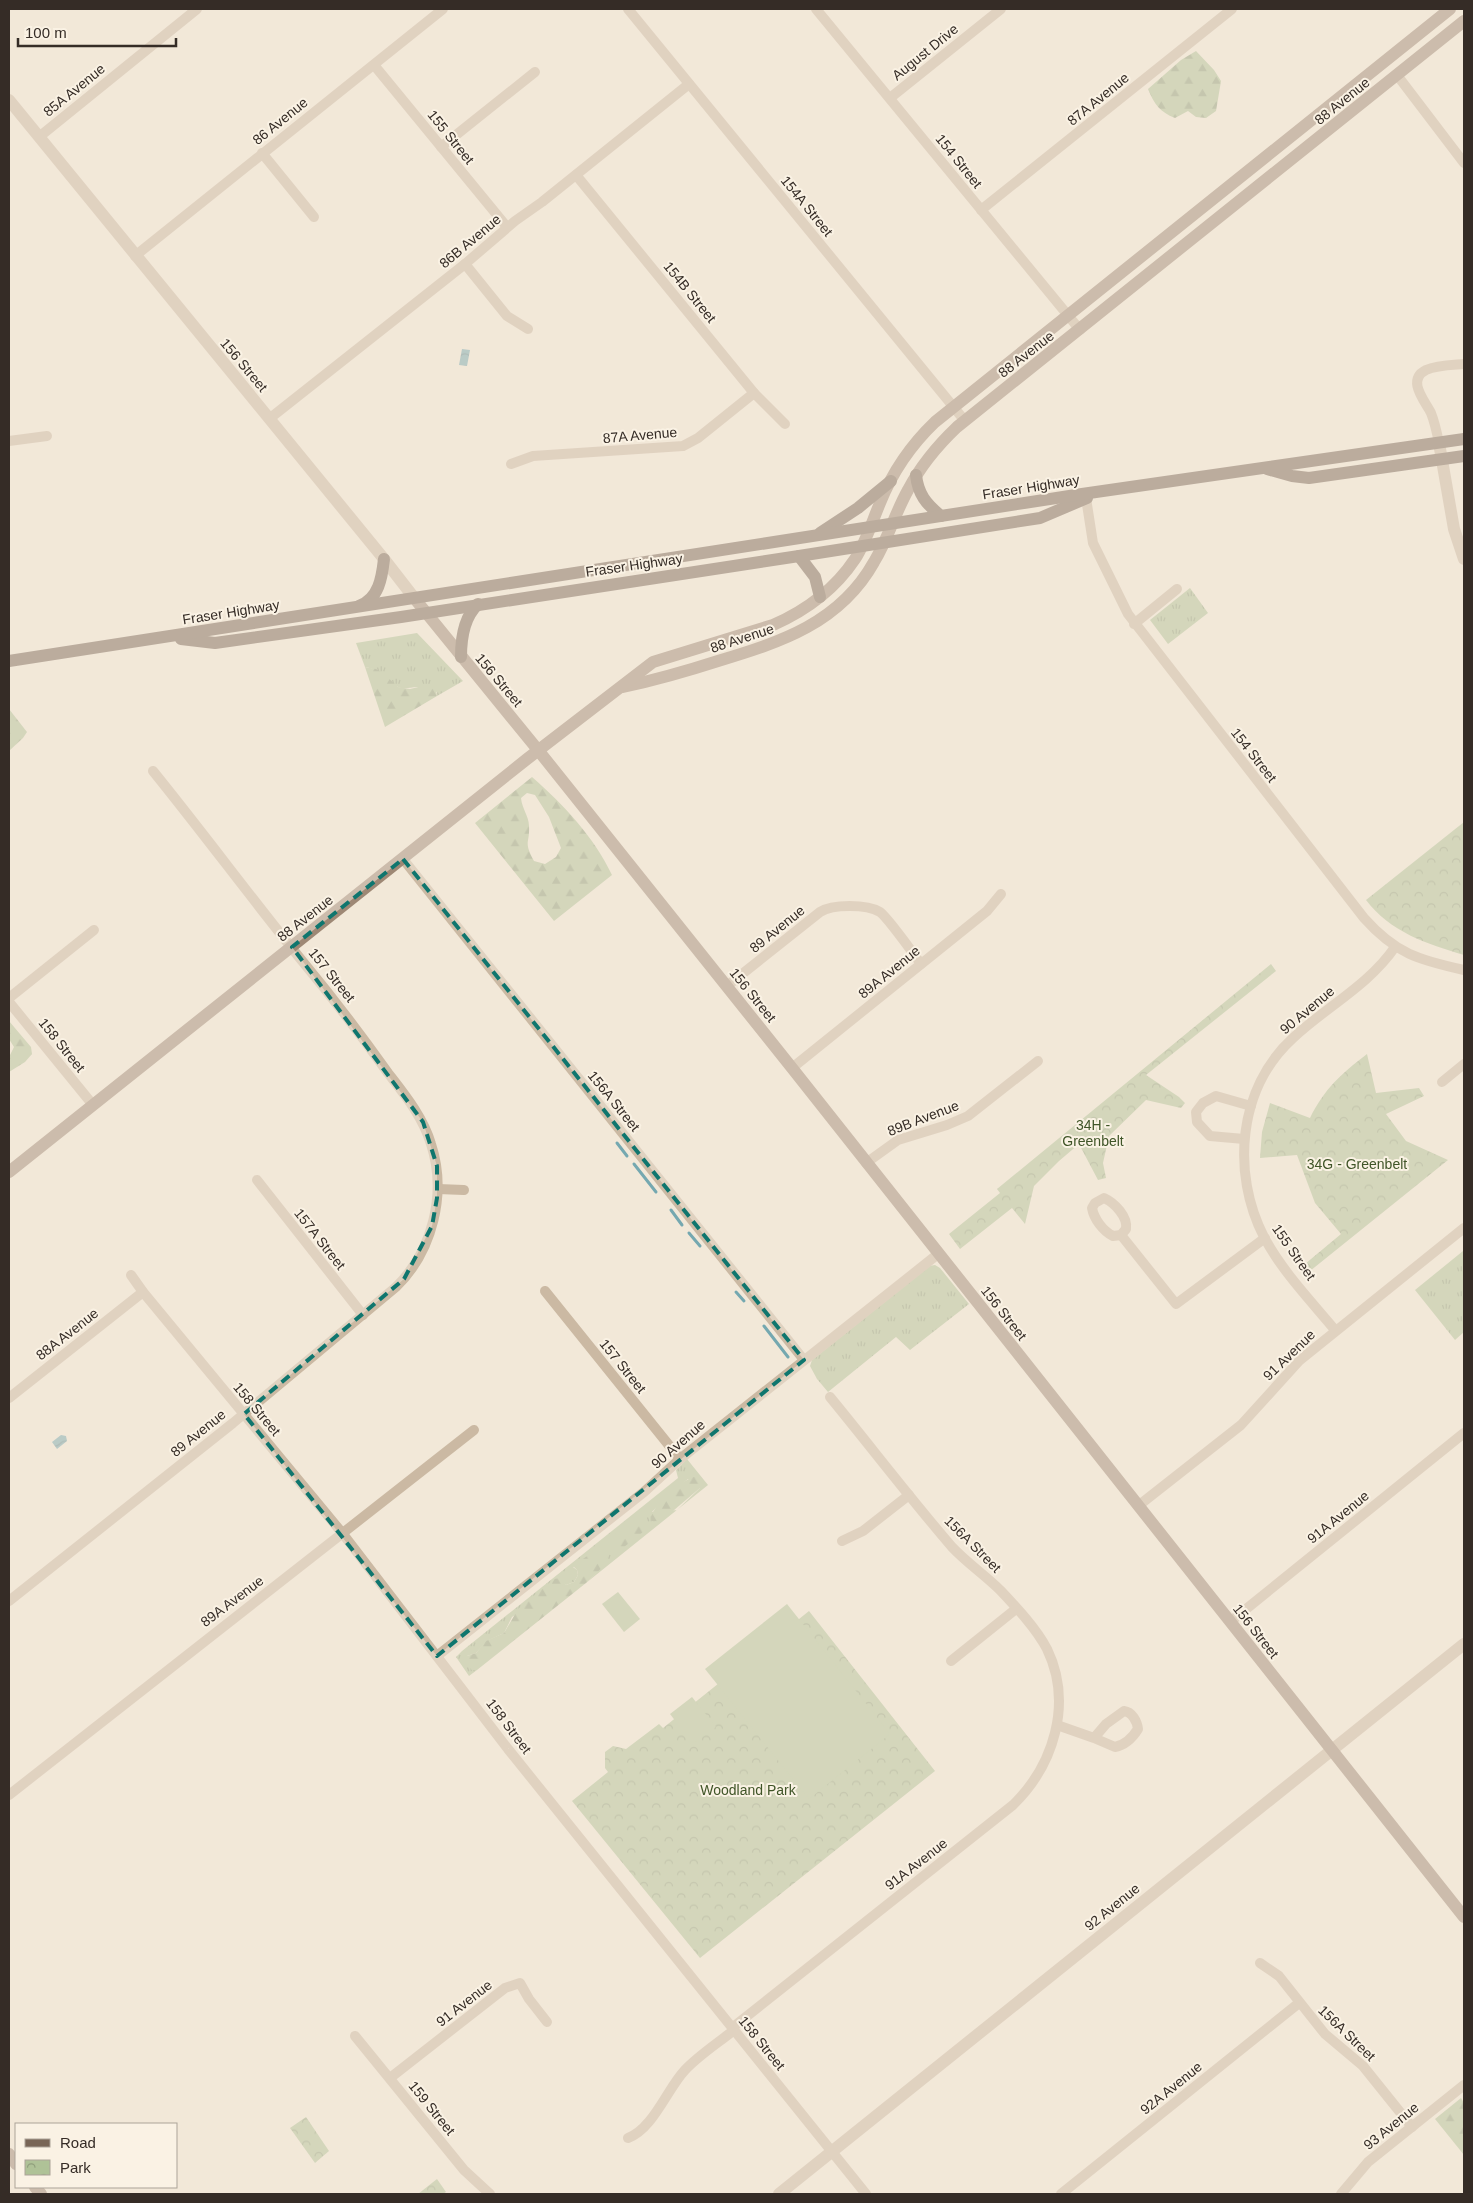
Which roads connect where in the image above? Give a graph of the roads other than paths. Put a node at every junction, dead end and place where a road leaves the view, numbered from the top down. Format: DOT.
graph roads {
  1 [pos="198,9"];
  2 [pos="443,9"];
  3 [pos="628,9"];
  4 [pos="816,9"];
  5 [pos="1001,9"];
  6 [pos="1232,9"];
  7 [pos="1450,9"];
  8 [pos="1464,21"];
  9 [pos="374,65"];
  10 [pos="535,72"];
  11 [pos="1397,75"];
  12 [pos="689,84"];
  13 [pos="890,98"];
  14 [pos="9,100"];
  15 [pos="39,137"];
  16 [pos="441,147"];
  17 [pos="262,154"];
  18 [pos="1464,163"];
  19 [pos="576,175"];
  20 [pos="981,210"];
  21 [pos="314,217"];
  22 [pos="507,228"];
  23 [pos="135,256"];
  24 [pos="466,264"];
  25 [pos="1069,315"];
  26 [pos="528,329"];
  27 [pos="1080,330"];
  28 [pos="1464,364"];
  29 [pos="754,393"];
  30 [pos="954,407"];
  31 [pos="269,419"];
  32 [pos="965,421"];
  33 [pos="785,424"];
  34 [pos="47,436"];
  35 [pos="1464,439"];
  36 [pos="9,441"];
  37 [pos="1439,443"];
  38 [pos="1464,456"];
  39 [pos="1442,459"];
  40 [pos="511,464"];
  41 [pos="1262,468"];
  42 [pos="916,475"];
  43 [pos="891,481"];
  44 [pos="1102,491"];
  45 [pos="1086,498"];
  46 [pos="941,516"];
  47 [pos="892,523"];
  48 [pos="871,527"];
  49 [pos="816,535"];
  50 [pos="884,542"];
  51 [pos="863,546"];
  52 [pos="799,556"];
  53 [pos="384,559"];
  54 [pos="1464,559"];
  55 [pos="1177,589"];
  56 [pos="820,597"];
  57 [pos="415,599"];
  58 [pos="478,604"];
  59 [pos="354,608"];
  60 [pos="425,613"];
  61 [pos="1134,624"];
  62 [pos="166,637"];
  63 [pos="461,657"];
  64 [pos="9,661"];
  65 [pos="621,687"];
  66 [pos="538,750"];
  67 [pos="153,771"];
  68 [pos="403,858"];
  69 [pos="1001,894"];
  70 [pos="94,930"];
  71 [pos="292,947"];
  72 [pos="1395,947"];
  73 [pos="921,964"];
  74 [pos="1464,970"];
  75 [pos="727,986"];
  76 [pos="9,998"];
  77 [pos="9,1002"];
  78 [pos="1038,1061"];
  79 [pos="1464,1064"];
  80 [pos="792,1068"];
  81 [pos="1442,1082"];
  82 [pos="93,1105"];
  83 [pos="1251,1106"];
  84 [pos="1247,1122"];
  85 [pos="1244,1139"];
  86 [pos="866,1163"];
  87 [pos="9,1172"];
  88 [pos="257,1180"];
  89 [pos="438,1189"];
  90 [pos="464,1190"];
  91 [pos="1464,1228"];
  92 [pos="1121,1234"];
  93 [pos="1265,1238"];
  94 [pos="938,1254"];
  95 [pos="418,1258"];
  96 [pos="131,1275"];
  97 [pos="546,1291"];
  98 [pos="143,1292"];
  99 [pos="363,1315"];
  100 [pos="1335,1330"];
  101 [pos="804,1360"];
  102 [pos="830,1397"];
  103 [pos="9,1398"];
  104 [pos="244,1414"];
  105 [pos="474,1430"];
  106 [pos="1464,1433"];
  107 [pos="680,1459"];
  108 [pos="909,1495"];
  109 [pos="1138,1506"];
  110 [pos="343,1534"];
  111 [pos="842,1541"];
  112 [pos="9,1601"];
  113 [pos="1016,1609"];
  114 [pos="1230,1622"];
  115 [pos="1464,1644"];
  116 [pos="437,1656"];
  117 [pos="951,1661"];
  118 [pos="1057,1725"];
  119 [pos="1094,1738"];
  120 [pos="1332,1751"];
  121 [pos="9,1795"];
  122 [pos="1464,1917"];
  123 [pos="1260,1963"];
  124 [pos="1299,2003"];
  125 [pos="547,2022"];
  126 [pos="733,2029"];
  127 [pos="354,2036"];
  128 [pos="390,2078"];
  129 [pos="1464,2085"];
  130 [pos="1412,2127"];
  131 [pos="628,2138"];
  132 [pos="832,2152"];
  133 [pos="490,2194"];
  134 [pos="779,2194"];
  135 [pos="866,2194"];
  136 [pos="1061,2194"];
  137 [pos="1341,2194"];
  1 -- 15 [label="street, 85A Avenue"];
  2 -- 9 [label="street, 86 Avenue"];
  3 -- 12 [label="street, 154A Street"];
  4 -- 13 [label="street, 154 Street"];
  5 -- 13 [label="street, August Drive"];
  6 -- 20 [label="street, 87A Avenue"];
  7 -- 25 [label="main road, 88 Avenue"];
  8 -- 11 [label="main road, 88 Avenue"];
  9 -- 16 [label="street, 155 Street"];
  9 -- 17 [label="street, 86 Avenue"];
  10 -- 16 [label="street"];
  11 -- 18 [label="street"];
  11 -- 27 [label="main road, 88 Avenue"];
  12 -- 19 [label="street, 86B Avenue"];
  12 -- 30 [label="street, 154A Street"];
  13 -- 20 [label="street, 154 Street"];
  14 -- 15 [label="street, 156 Street"];
  15 -- 23 [label="street, 156 Street"];
  16 -- 22 [label="street, 155 Street"];
  17 -- 21 [label="street"];
  17 -- 23 [label="street, 86 Avenue"];
  19 -- 22 [label="street, 86B Avenue"];
  19 -- 29 [label="street, 154B Street"];
  20 -- 25 [label="street, 154 Street"];
  22 -- 24 [label="street, 86B Avenue"];
  23 -- 31 [label="street, 156 Street"];
  24 -- 26 [label="street"];
  24 -- 31 [label="street, 86B Avenue"];
  25 -- 27 [label="street, 154 Street"];
  25 -- 30 [label="main road, 88 Avenue"];
  27 -- 32 [label="main road, 88 Avenue"];
  28 -- 37 [label="street"];
  29 -- 33 [label="street, 154B Street"];
  29 -- 40 [label="street, 87A Avenue"];
  30 -- 32 [label="street, 154A Street"];
  30 -- 43 [label="main road, 88 Avenue"];
  31 -- 53 [label="street, 156 Street"];
  32 -- 42 [label="main road, 88 Avenue"];
  34 -- 36 [label="street"];
  35 -- 37 [label="main road, Fraser Highway"];
  37 -- 39 [label="street"];
  37 -- 41 [label="main road, Fraser Highway"];
  38 -- 39 [label="main road, Fraser Highway"];
  39 -- 41 [label="main road, Fraser Highway"];
  39 -- 54 [label="street"];
  41 -- 44 [label="main road, Fraser Highway"];
  42 -- 46 [label="main road"];
  42 -- 47 [label="main road, 88 Avenue"];
  43 -- 48 [label="main road, 88 Avenue"];
  43 -- 49 [label="main road"];
  44 -- 45 [label="main road, Fraser Highway"];
  44 -- 46 [label="main road, Fraser Highway"];
  45 -- 50 [label="main road, Fraser Highway"];
  45 -- 61 [label="street, 154 Street"];
  46 -- 47 [label="main road, Fraser Highway"];
  47 -- 48 [label="main road, Fraser Highway"];
  47 -- 50 [label="main road, 88 Avenue"];
  48 -- 49 [label="main road, Fraser Highway"];
  48 -- 51 [label="main road, 88 Avenue"];
  49 -- 57 [label="main road, Fraser Highway"];
  50 -- 51 [label="main road, Fraser Highway"];
  50 -- 65 [label="main road, 88 Avenue"];
  51 -- 52 [label="main road, Fraser Highway"];
  51 -- 56 [label="main road, 88 Avenue"];
  52 -- 56 [label="main road"];
  52 -- 58 [label="main road, Fraser Highway"];
  53 -- 57 [label="street, 156 Street"];
  53 -- 59 [label="main road"];
  55 -- 61 [label="street"];
  56 -- 65 [label="main road, 88 Avenue"];
  57 -- 59 [label="main road, Fraser Highway"];
  57 -- 60 [label="main road, 156 Street"];
  58 -- 60 [label="main road, Fraser Highway"];
  58 -- 63 [label="main road"];
  59 -- 62 [label="main road, Fraser Highway"];
  60 -- 62 [label="main road, Fraser Highway"];
  60 -- 63 [label="main road, 156 Street"];
  61 -- 72 [label="street, 154 Street"];
  62 -- 64 [label="main road, Fraser Highway"];
  63 -- 66 [label="main road, 156 Street"];
  65 -- 66 [label="main road, 88 Avenue"];
  66 -- 68 [label="main road, 88 Avenue"];
  66 -- 75 [label="main road, 156 Street"];
  67 -- 71 [label="street, 157 Street"];
  68 -- 71 [label="main road, 88 Avenue"];
  68 -- 101 [label="street, 156A Street"];
  69 -- 73 [label="street, 89A Avenue"];
  70 -- 76 [label="street"];
  71 -- 82 [label="main road, 88 Avenue"];
  71 -- 89 [label="street, 157 Street"];
  72 -- 74 [label="street, 154 Street"];
  72 -- 83 [label="street, 90 Avenue"];
  73 -- 75 [label="street, 89 Avenue"];
  73 -- 80 [label="street, 89A Avenue"];
  75 -- 80 [label="main road, 156 Street"];
  77 -- 82 [label="street, 158 Street"];
  78 -- 86 [label="street, 89B Avenue"];
  79 -- 81 [label="street"];
  80 -- 86 [label="main road, 156 Street"];
  82 -- 87 [label="main road, 88 Avenue"];
  83 -- 84 [label="street, 90 Avenue"];
  83 -- 85 [label="street"];
  84 -- 85 [label="street, 155 Street"];
  85 -- 93 [label="street, 155 Street"];
  86 -- 94 [label="main road, 156 Street"];
  88 -- 99 [label="street, 157A Street"];
  89 -- 90 [label="street"];
  89 -- 95 [label="street, 157 Street"];
  91 -- 100 [label="street, 91 Avenue"];
  92 -- 93 [label="street"];
  93 -- 100 [label="street, 155 Street"];
  94 -- 101 [label="street, 90 Avenue"];
  94 -- 109 [label="main road, 156 Street"];
  95 -- 99 [label="street, 89 Avenue"];
  96 -- 98 [label="street, 158 Street"];
  97 -- 107 [label="street, 157 Street"];
  98 -- 103 [label="street, 88A Avenue"];
  98 -- 104 [label="street, 158 Street"];
  99 -- 104 [label="street, 89 Avenue"];
  100 -- 109 [label="street, 91 Avenue"];
  101 -- 107 [label="street, 90 Avenue"];
  102 -- 108 [label="street, 156A Street"];
  104 -- 110 [label="street, 158 Street"];
  104 -- 112 [label="street, 89 Avenue"];
  105 -- 110 [label="street, 89A Avenue"];
  106 -- 114 [label="street, 91A Avenue"];
  107 -- 116 [label="street, 90 Avenue"];
  108 -- 111 [label="street"];
  108 -- 113 [label="street, 156A Street"];
  109 -- 114 [label="main road, 156 Street"];
  110 -- 116 [label="street, 158 Street"];
  110 -- 121 [label="street, 89A Avenue"];
  113 -- 117 [label="street"];
  113 -- 118 [label="street, 156A Street"];
  114 -- 120 [label="main road, 156 Street"];
  115 -- 120 [label="street, 92 Avenue"];
  116 -- 126 [label="street, 158 Street"];
  118 -- 119 [label="street"];
  118 -- 126 [label="street, 91A Avenue"];
  120 -- 122 [label="main road, 156 Street"];
  120 -- 132 [label="street, 92 Avenue"];
  123 -- 124 [label="street, 156A Street"];
  124 -- 130 [label="street, 156A Street"];
  124 -- 136 [label="street, 92A Avenue"];
  125 -- 128 [label="street, 91 Avenue"];
  126 -- 131 [label="street, 91A Avenue"];
  126 -- 132 [label="street, 158 Street"];
  127 -- 128 [label="street, 159 Street"];
  128 -- 133 [label="street, 159 Street"];
  129 -- 130 [label="street, 93 Avenue"];
  130 -- 137 [label="street, 93 Avenue"];
  132 -- 134 [label="street, 92 Avenue"];
  132 -- 135 [label="street, 158 Street"];
}
